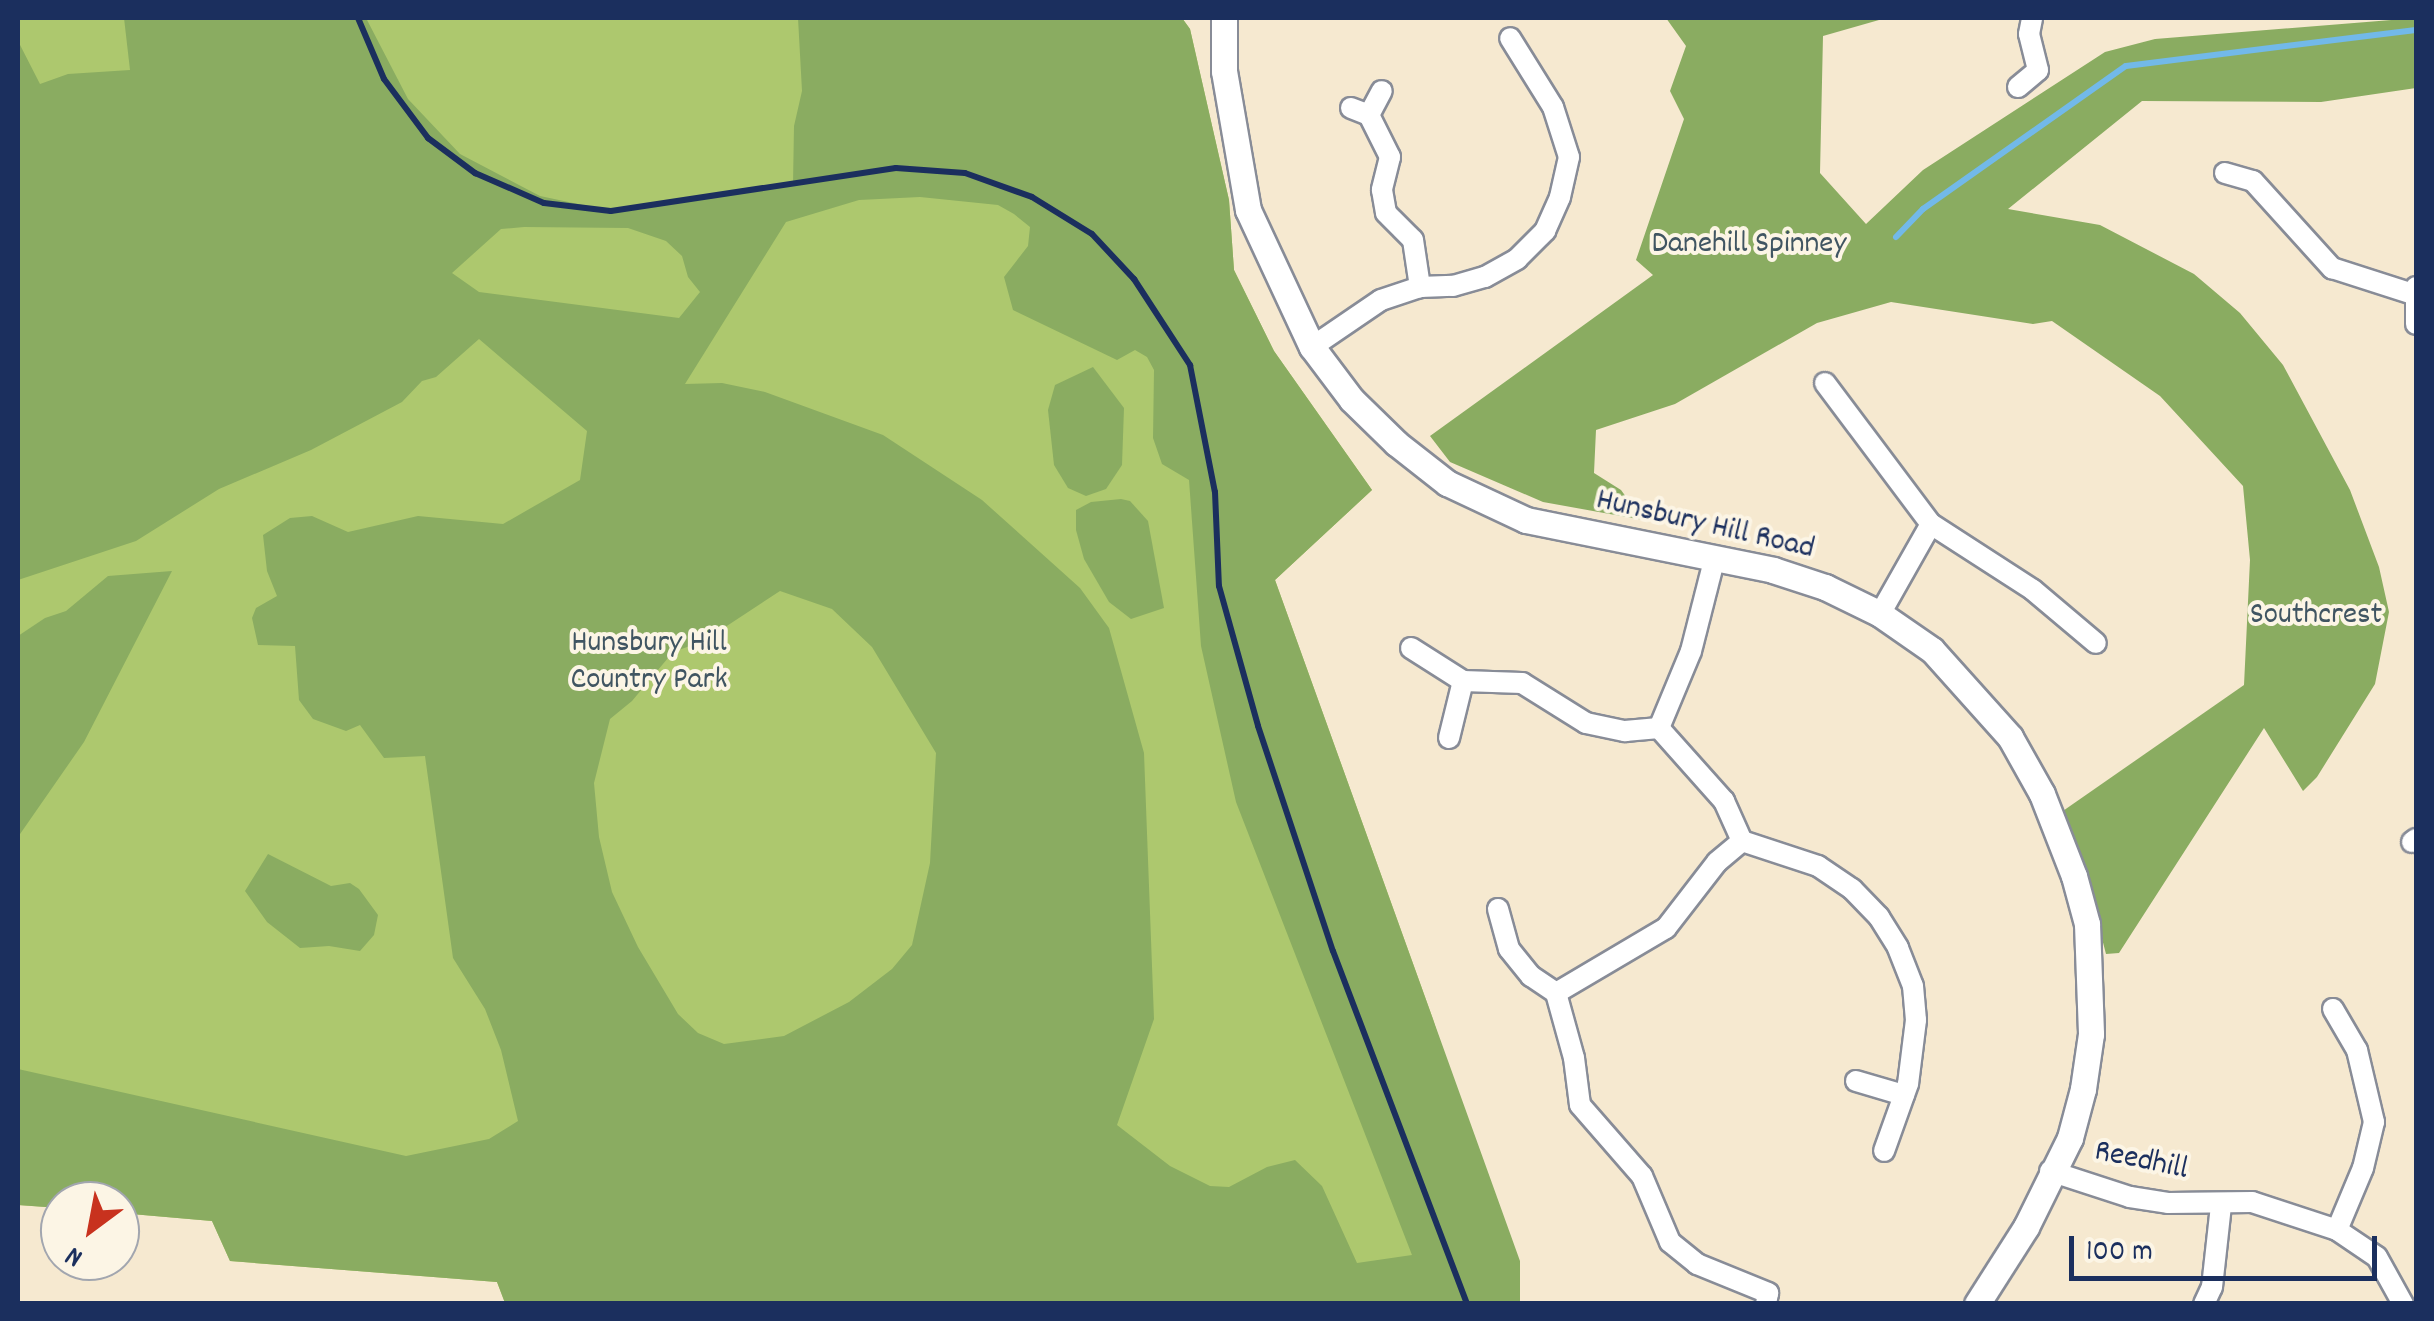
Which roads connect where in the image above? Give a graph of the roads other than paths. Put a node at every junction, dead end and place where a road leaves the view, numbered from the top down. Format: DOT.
graph roads {
  1 [pos="1224,18"];
  2 [pos="2032,18"];
  3 [pos="1539,41"];
  4 [pos="2018,87"];
  5 [pos="1382,92"];
  6 [pos="2225,173"];
  7 [pos="1420,287"];
  8 [pos="2415,290"];
  9 [pos="2416,324"];
  10 [pos="1312,347"];
  11 [pos="1825,383"];
  12 [pos="1931,524"];
  13 [pos="1714,558"];
  14 [pos="1880,614"];
  15 [pos="2096,642"];
  16 [pos="1410,648"];
  17 [pos="1463,680"];
  18 [pos="1659,728"];
  19 [pos="1449,738"];
  20 [pos="1742,841"];
  21 [pos="1498,910"];
  22 [pos="1556,993"];
  23 [pos="2333,1008"];
  24 [pos="1856,1081"];
  25 [pos="1904,1095"];
  26 [pos="1884,1151"];
  27 [pos="2050,1171"];
  28 [pos="2220,1206"];
  29 [pos="2337,1230"];
  30 [pos="1766,1304"];
  31 [pos="1977,1304"];
  32 [pos="2204,1304"];
  33 [pos="2404,1304"];
  1 -- 10 [label="street, Hunsbury Hill Road"];
  2 -- 4 [label="street"];
  3 -- 7 [label="street"];
  5 -- 7 [label="street"];
  6 -- 8 [label="street"];
  7 -- 10 [label="street"];
  8 -- 9 [label="street"];
  10 -- 13 [label="street, Hunsbury Hill Road"];
  11 -- 12 [label="street"];
  12 -- 14 [label="street"];
  12 -- 15 [label="street"];
  13 -- 14 [label="street, Hunsbury Hill Road"];
  13 -- 18 [label="street"];
  14 -- 27 [label="street, Hunsbury Hill Road"];
  16 -- 17 [label="street"];
  17 -- 18 [label="street"];
  17 -- 19 [label="street"];
  18 -- 20 [label="street"];
  20 -- 22 [label="street"];
  20 -- 25 [label="street"];
  21 -- 22 [label="street"];
  22 -- 30 [label="street"];
  23 -- 29 [label="street"];
  24 -- 25 [label="street"];
  25 -- 26 [label="street"];
  27 -- 28 [label="street, Reedhill"];
  27 -- 31 [label="street, Hunsbury Hill Road"];
  28 -- 29 [label="street, Reedhill"];
  28 -- 32 [label="street, Reedhill"];
  29 -- 33 [label="street, Reedhill"];
}
